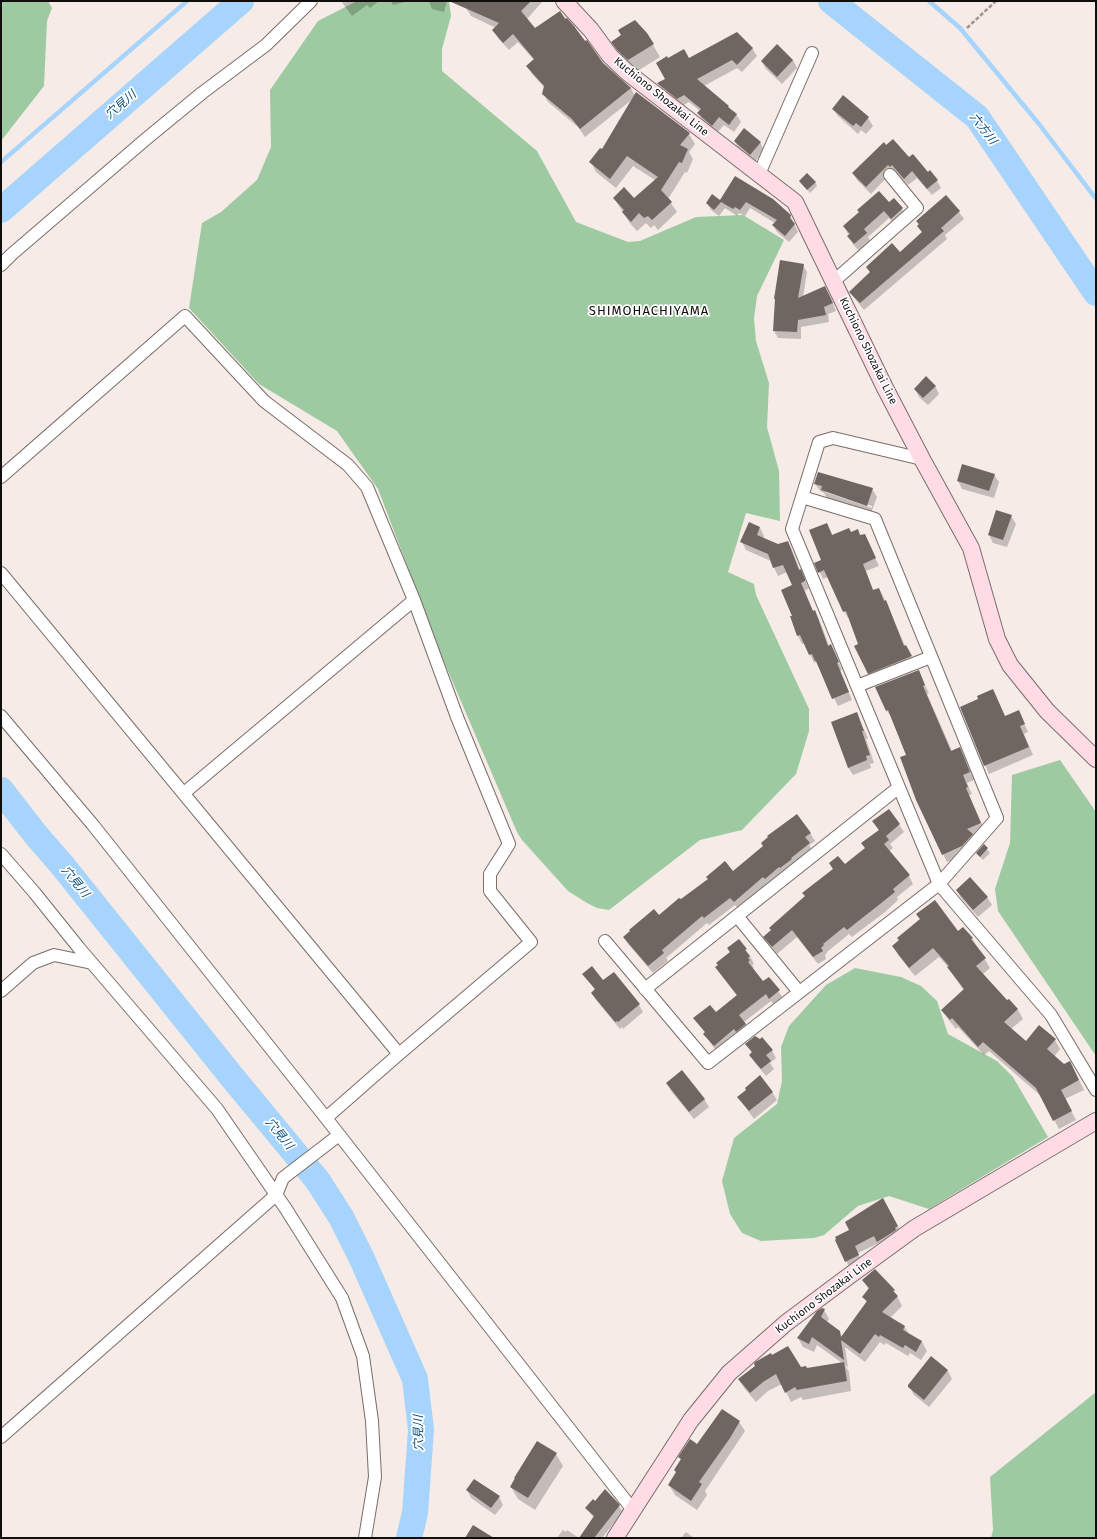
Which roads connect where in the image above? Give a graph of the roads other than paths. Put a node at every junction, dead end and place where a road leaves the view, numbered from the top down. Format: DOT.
graph roads {
  1 [pos="311,1"];
  2 [pos="564,1"];
  3 [pos="812,53"];
  4 [pos="759,174"];
  5 [pos="890,175"];
  6 [pos="1,265"];
  7 [pos="834,281"];
  8 [pos="922,459"];
  9 [pos="1,477"];
  10 [pos="802,497"];
  11 [pos="1,573"];
  12 [pos="414,600"];
  13 [pos="931,657"];
  14 [pos="857,686"];
  15 [pos="1,716"];
  16 [pos="1096,759"];
  17 [pos="898,788"];
  18 [pos="184,793"];
  19 [pos="1,854"];
  20 [pos="939,884"];
  21 [pos="737,916"];
  22 [pos="605,941"];
  23 [pos="92,964"];
  24 [pos="646,989"];
  25 [pos="1,992"];
  26 [pos="799,992"];
  27 [pos="398,1054"];
  28 [pos="1096,1090"];
  29 [pos="326,1118"];
  30 [pos="1096,1121"];
  31 [pos="339,1135"];
  32 [pos="276,1196"];
  33 [pos="1,1437"];
  34 [pos="633,1510"];
  35 [pos="365,1538"];
  36 [pos="615,1538"];
  1 -- 6 [label="street"];
  2 -- 4 [label="main road, Kuchiono Shozakai Line"];
  3 -- 4 [label="street"];
  4 -- 7 [label="main road, Kuchiono Shozakai Line"];
  5 -- 7 [label="street"];
  7 -- 8 [label="main road, Kuchiono Shozakai Line"];
  8 -- 10 [label="street"];
  8 -- 16 [label="main road, Kuchiono Shozakai Line"];
  9 -- 12 [label="street"];
  10 -- 13 [label="street"];
  10 -- 14 [label="street"];
  11 -- 18 [label="street"];
  12 -- 18 [label="street"];
  12 -- 27 [label="street"];
  13 -- 14 [label="street"];
  13 -- 20 [label="street"];
  14 -- 17 [label="street"];
  15 -- 29 [label="street"];
  17 -- 20 [label="street"];
  17 -- 21 [label="street"];
  18 -- 27 [label="street"];
  19 -- 23 [label="street"];
  20 -- 26 [label="street"];
  20 -- 28 [label="street"];
  21 -- 24 [label="street"];
  21 -- 26 [label="street"];
  22 -- 24 [label="street"];
  23 -- 25 [label="street"];
  23 -- 32 [label="street"];
  24 -- 26 [label="street"];
  27 -- 29 [label="street"];
  29 -- 31 [label="street"];
  30 -- 34 [label="main road, Kuchiono Shozakai Line"];
  31 -- 32 [label="street"];
  31 -- 34 [label="street"];
  32 -- 33 [label="street"];
  32 -- 35 [label="street"];
  34 -- 36 [label="main road, Kuchiono Shozakai Line"];
}
